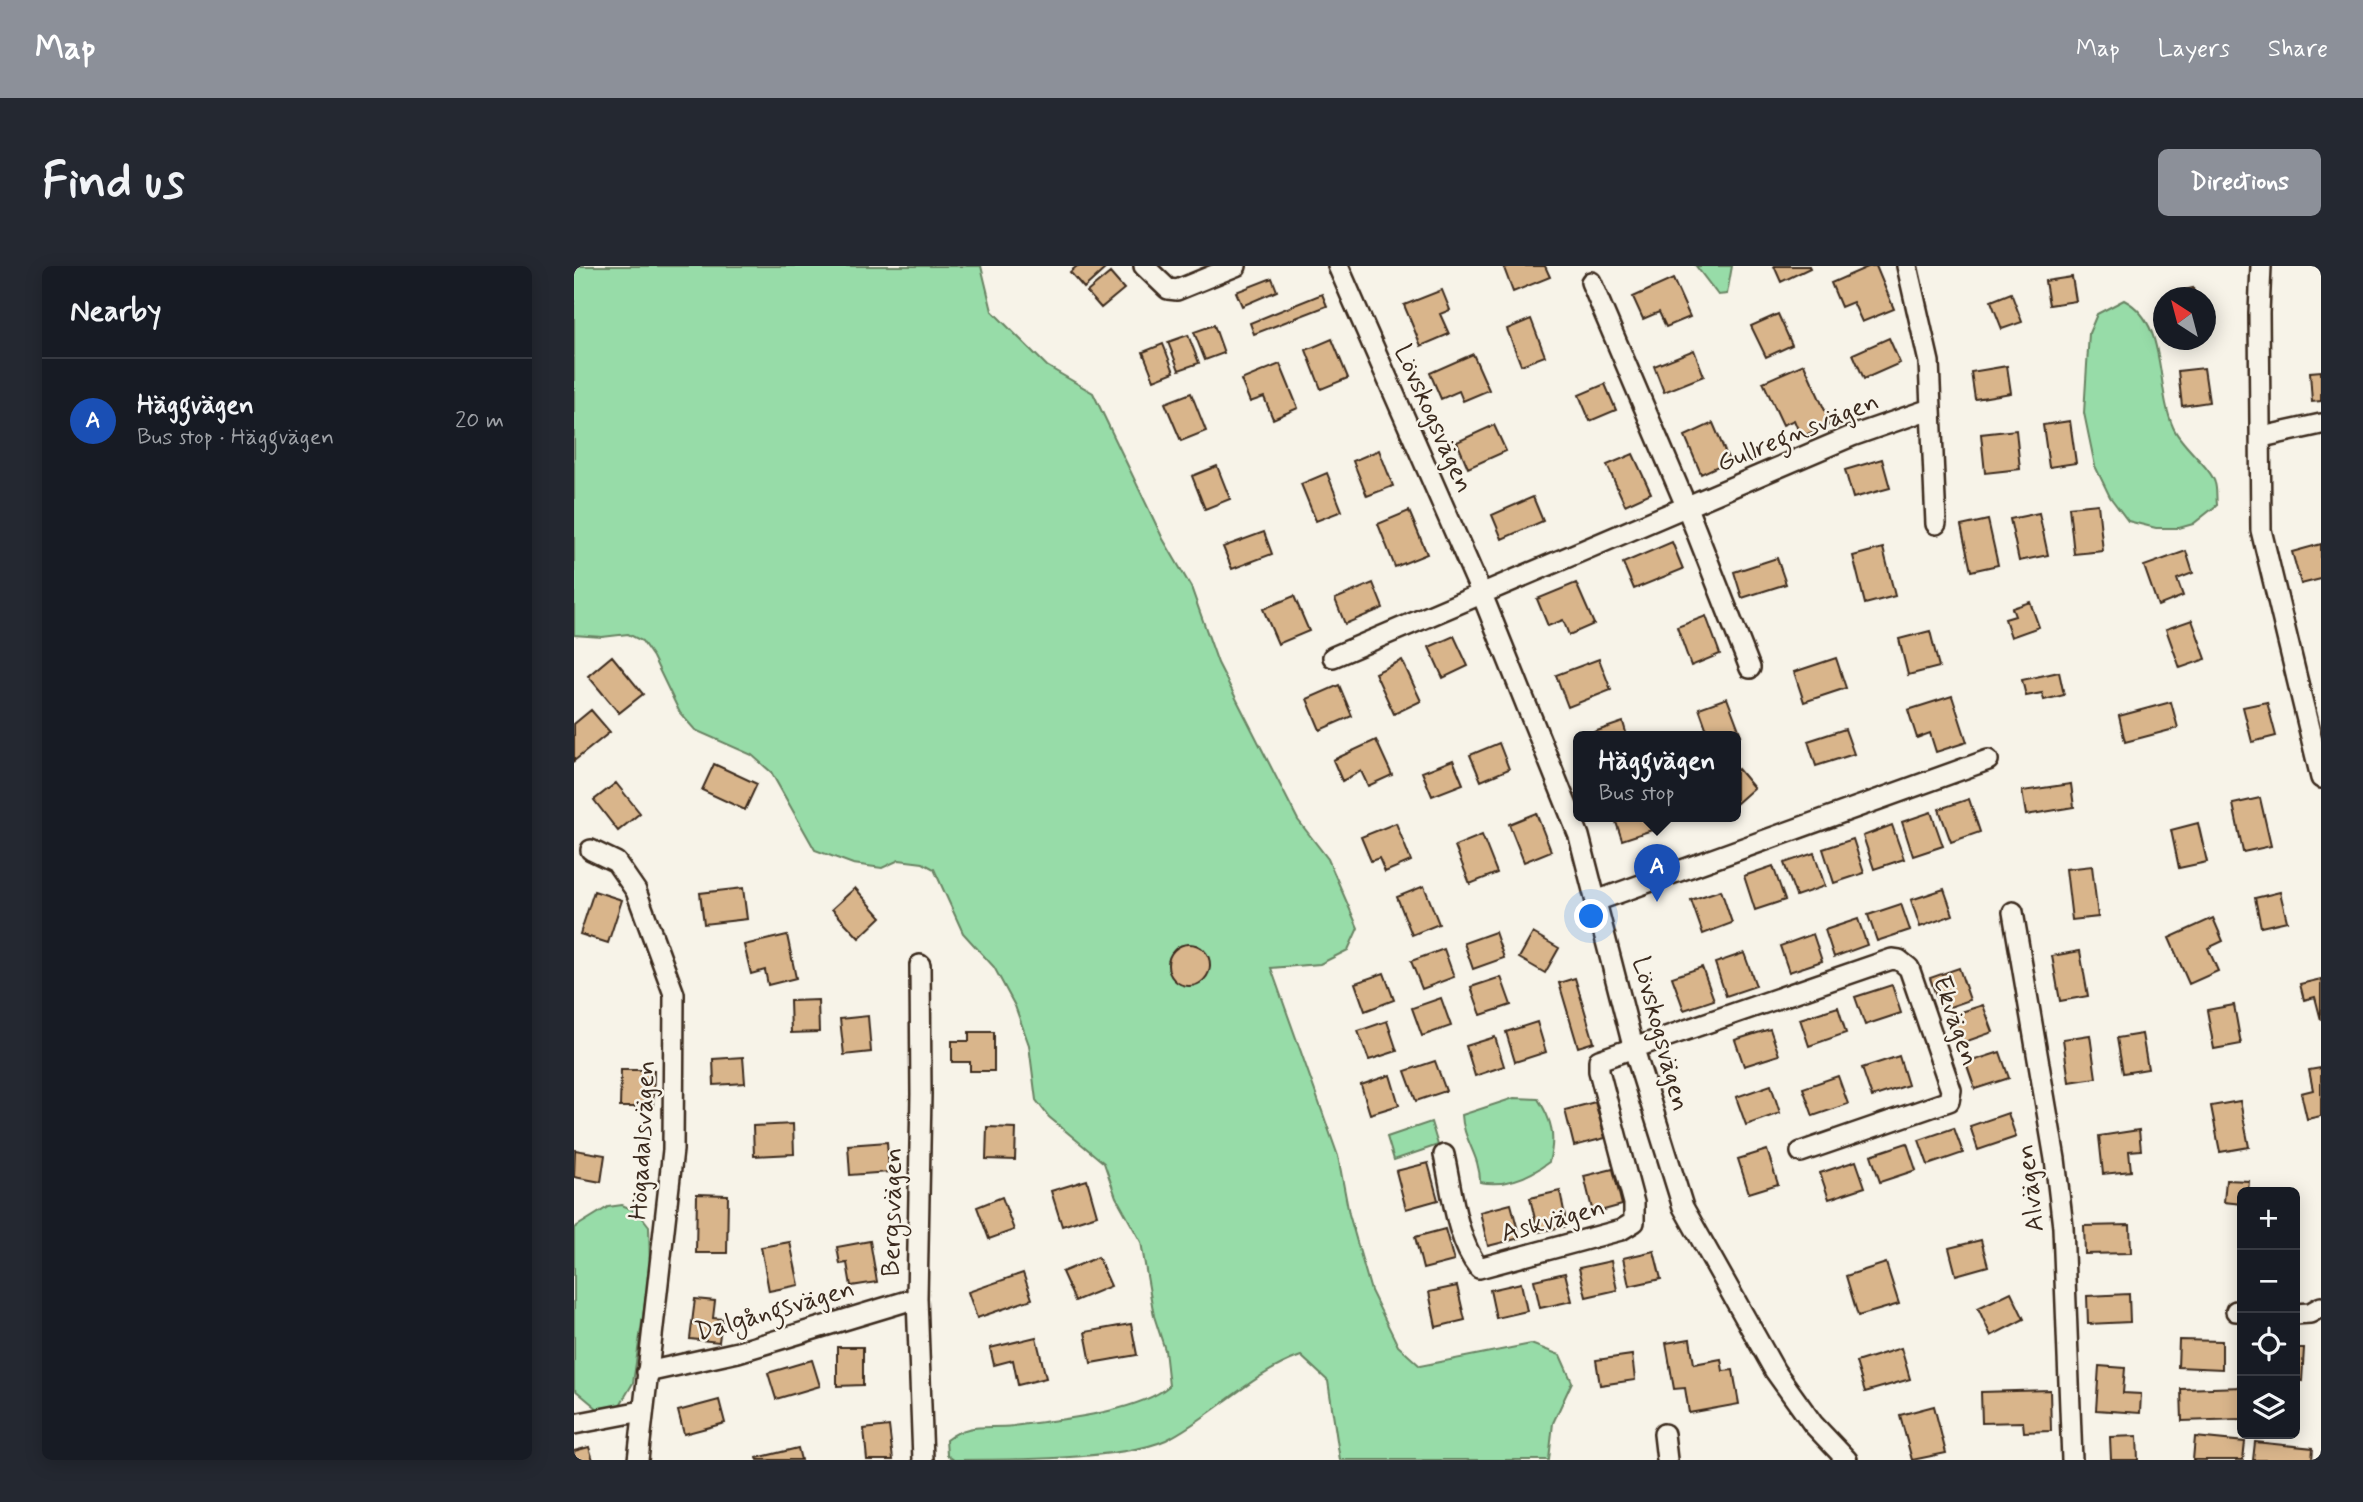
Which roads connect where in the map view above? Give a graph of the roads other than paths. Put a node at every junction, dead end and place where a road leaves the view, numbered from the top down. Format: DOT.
graph roads {
  1 [pos="1144,266"];
  2 [pos="1236,266"];
  3 [pos="1338,266"];
  4 [pos="1907,266"];
  5 [pos="2261,266"];
  6 [pos="1591,282"];
  7 [pos="1930,410"];
  8 [pos="2321,425"];
  9 [pos="2262,437"];
  10 [pos="1687,508"];
  11 [pos="1936,524"];
  12 [pos="1481,592"];
  13 [pos="1333,657"];
  14 [pos="1750,668"];
  15 [pos="1988,760"];
  16 [pos="2321,778"];
  17 [pos="591,850"];
  18 [pos="1596,901"];
  19 [pos="2013,912"];
  20 [pos="920,965"];
  21 [pos="1633,1046"];
  22 [pos="1801,1152"];
  23 [pos="1444,1155"];
  24 [pos="917,1298"];
  25 [pos="2321,1307"];
  26 [pos="2300,1314"];
  27 [pos="648,1372"];
  28 [pos="642,1411"];
  29 [pos="574,1424"];
  30 [pos="1664,1434"];
  31 [pos="638,1460"];
  32 [pos="923,1460"];
  33 [pos="1667,1460"];
  34 [pos="1847,1460"];
  35 [pos="2072,1460"];
  1 -- 2 [label="street"];
  3 -- 12 [label="street, Lövskogsvägen"];
  4 -- 7 [label="street"];
  5 -- 9 [label="street"];
  6 -- 10 [label="street"];
  7 -- 10 [label="street, Gullregnsvägen"];
  7 -- 11 [label="street"];
  8 -- 9 [label="street"];
  9 -- 16 [label="street"];
  10 -- 12 [label="street, Gullregnsvägen"];
  10 -- 14 [label="street"];
  12 -- 13 [label="street"];
  12 -- 18 [label="street, Lövskogsvägen"];
  15 -- 18 [label="street"];
  17 -- 27 [label="street, Högadalsvägen"];
  18 -- 21 [label="street, Lövskogsvägen"];
  19 -- 35 [label="street, Alvägen"];
  20 -- 24 [label="street, Bergsvägen"];
  21 -- 22 [label="street, Ekvägen"];
  21 -- 23 [label="street, Askvägen"];
  21 -- 34 [label="street, Lövskogsvägen"];
  24 -- 27 [label="street, Dalgångsvägen"];
  24 -- 32 [label="street, Bergsvägen"];
  25 -- 26 [label="street"];
  27 -- 28 [label="street, Högadalsvägen"];
  28 -- 29 [label="street"];
  28 -- 31 [label="street, Högadalsvägen"];
  30 -- 33 [label="street"];
}
